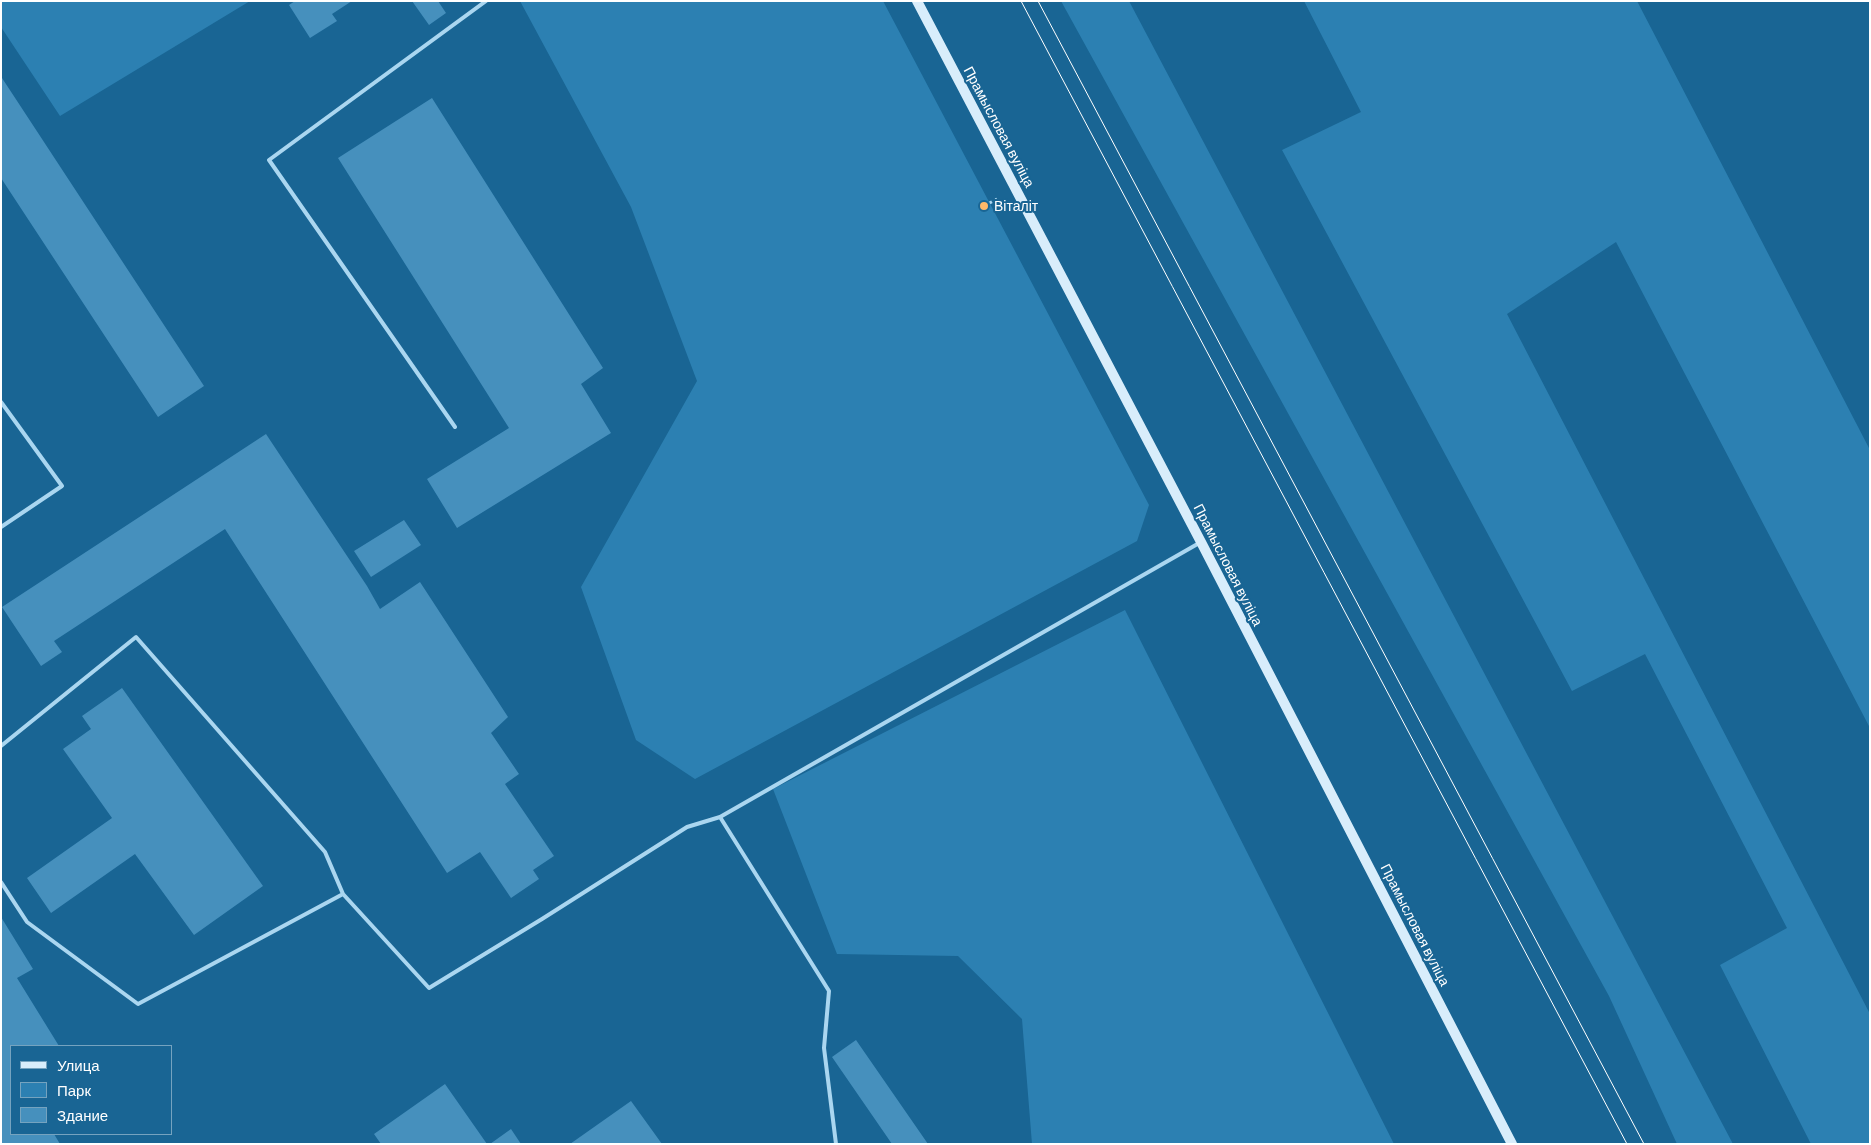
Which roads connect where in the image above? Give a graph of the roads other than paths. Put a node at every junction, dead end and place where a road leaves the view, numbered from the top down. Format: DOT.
graph roads {
  1 [pos="486,1"];
  2 [pos="917,1"];
  3 [pos="1,402"];
  4 [pos="455,427"];
  5 [pos="1,527"];
  6 [pos="1201,542"];
  7 [pos="1,746"];
  8 [pos="720,817"];
  9 [pos="1,882"];
  10 [pos="343,894"];
  11 [pos="836,1144"];
  12 [pos="1512,1144"];
  1 -- 4 [label="lane"];
  2 -- 6 [label="main road, Прамысловая вуліца"];
  3 -- 5 [label="lane"];
  6 -- 8 [label="lane"];
  6 -- 12 [label="main road, Прамысловая вуліца"];
  7 -- 10 [label="lane"];
  8 -- 10 [label="lane"];
  8 -- 11 [label="lane"];
  9 -- 10 [label="lane"];
}
